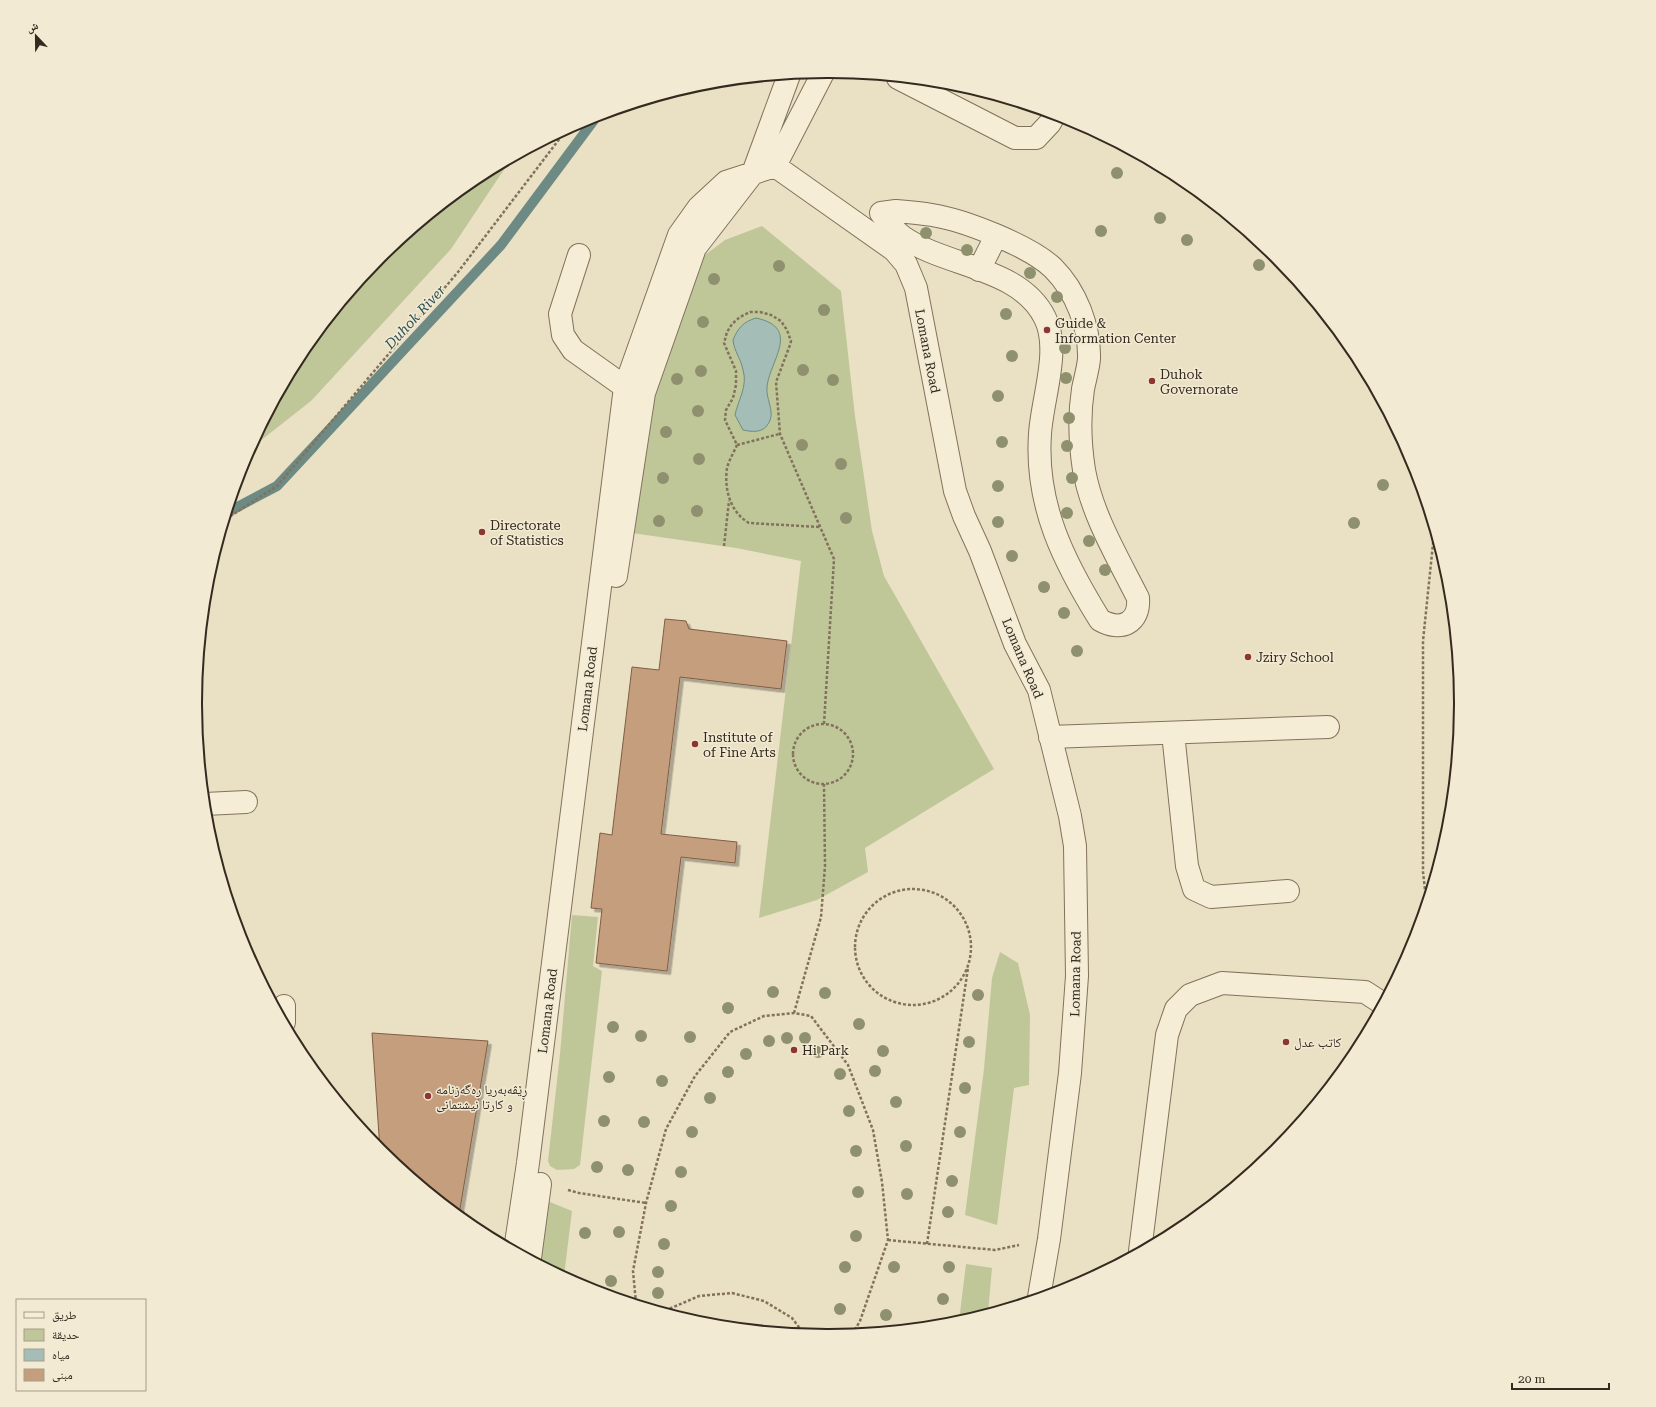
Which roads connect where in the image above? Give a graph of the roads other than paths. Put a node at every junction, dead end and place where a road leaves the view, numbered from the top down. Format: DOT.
graph roads {
  1 [pos="821,78"];
  2 [pos="788,79"];
  3 [pos="907,83"];
  4 [pos="1051,120"];
  5 [pos="775,166"];
  6 [pos="753,173"];
  7 [pos="823,200"];
  8 [pos="881,213"];
  9 [pos="996,236"];
  10 [pos="579,255"];
  11 [pos="979,270"];
  12 [pos="625,387"];
  13 [pos="1328,727"];
  14 [pos="1173,733"];
  15 [pos="1050,737"];
  16 [pos="246,802"];
  17 [pos="211,804"];
  18 [pos="1288,891"];
  19 [pos="1378,1001"];
  20 [pos="516,1245"];
  21 [pos="1141,1245"];
  22 [pos="531,1253"];
  23 [pos="1040,1292"];
  1 -- 5 [label="street"];
  2 -- 6 [label="street, Lomana Road"];
  3 -- 4 [label="street"];
  5 -- 6 [label="street, Lomana Road"];
  5 -- 7 [label="street, Lomana Road"];
  6 -- 12 [label="street, Lomana Road"];
  6 -- 22 [label="street, Lomana Road"];
  7 -- 8 [label="street"];
  7 -- 15 [label="street, Lomana Road"];
  8 -- 9 [label="street"];
  8 -- 11 [label="street"];
  9 -- 11 [label="street"];
  9 -- 11 [label="street"];
  10 -- 12 [label="street"];
  12 -- 20 [label="street, Lomana Road"];
  13 -- 14 [label="street"];
  14 -- 15 [label="street"];
  14 -- 18 [label="street"];
  15 -- 23 [label="street, Lomana Road"];
  16 -- 17 [label="street"];
  19 -- 21 [label="street"];
}
